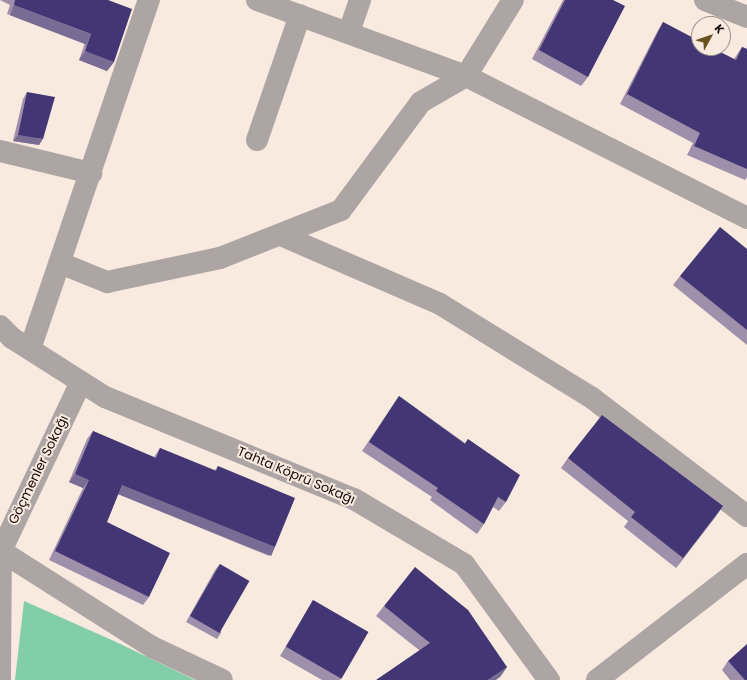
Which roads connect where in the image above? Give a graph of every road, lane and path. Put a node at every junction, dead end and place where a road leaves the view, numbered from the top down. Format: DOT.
graph roads {
  1 [pos="149,0"];
  2 [pos="257,0"];
  3 [pos="360,0"];
  4 [pos="513,0"];
  5 [pos="705,0"];
  6 [pos="300,15"];
  7 [pos="747,17"];
  8 [pos="349,32"];
  9 [pos="466,76"];
  10 [pos="257,140"];
  11 [pos="0,151"];
  12 [pos="91,173"];
  13 [pos="747,218"];
  14 [pos="283,236"];
  15 [pos="60,263"];
  16 [pos="0,326"];
  17 [pos="30,349"];
  18 [pos="81,382"];
  19 [pos="747,516"];
  20 [pos="2,545"];
  21 [pos="747,564"];
  22 [pos="0,680"];
  23 [pos="222,680"];
  24 [pos="549,680"];
  25 [pos="597,680"];
  1 -- 12 [label="street"];
  2 -- 6 [label="street"];
  3 -- 8 [label="street"];
  4 -- 9 [label="street"];
  5 -- 7 [label="street"];
  6 -- 8 [label="street"];
  6 -- 10 [label="street"];
  8 -- 9 [label="street"];
  9 -- 13 [label="street"];
  9 -- 14 [label="street"];
  11 -- 12 [label="street"];
  12 -- 15 [label="street"];
  14 -- 15 [label="street"];
  14 -- 19 [label="street"];
  15 -- 17 [label="street"];
  16 -- 17 [label="street, Tahta Köprü Sokağı"];
  17 -- 18 [label="street, Tahta Köprü Sokağı"];
  18 -- 20 [label="street, Göçmenler Sokağı"];
  18 -- 24 [label="street, Tahta Köprü Sokağı"];
  20 -- 22 [label="street, Göçmenler Sokağı"];
  20 -- 23 [label="street"];
  21 -- 25 [label="street"];
}
